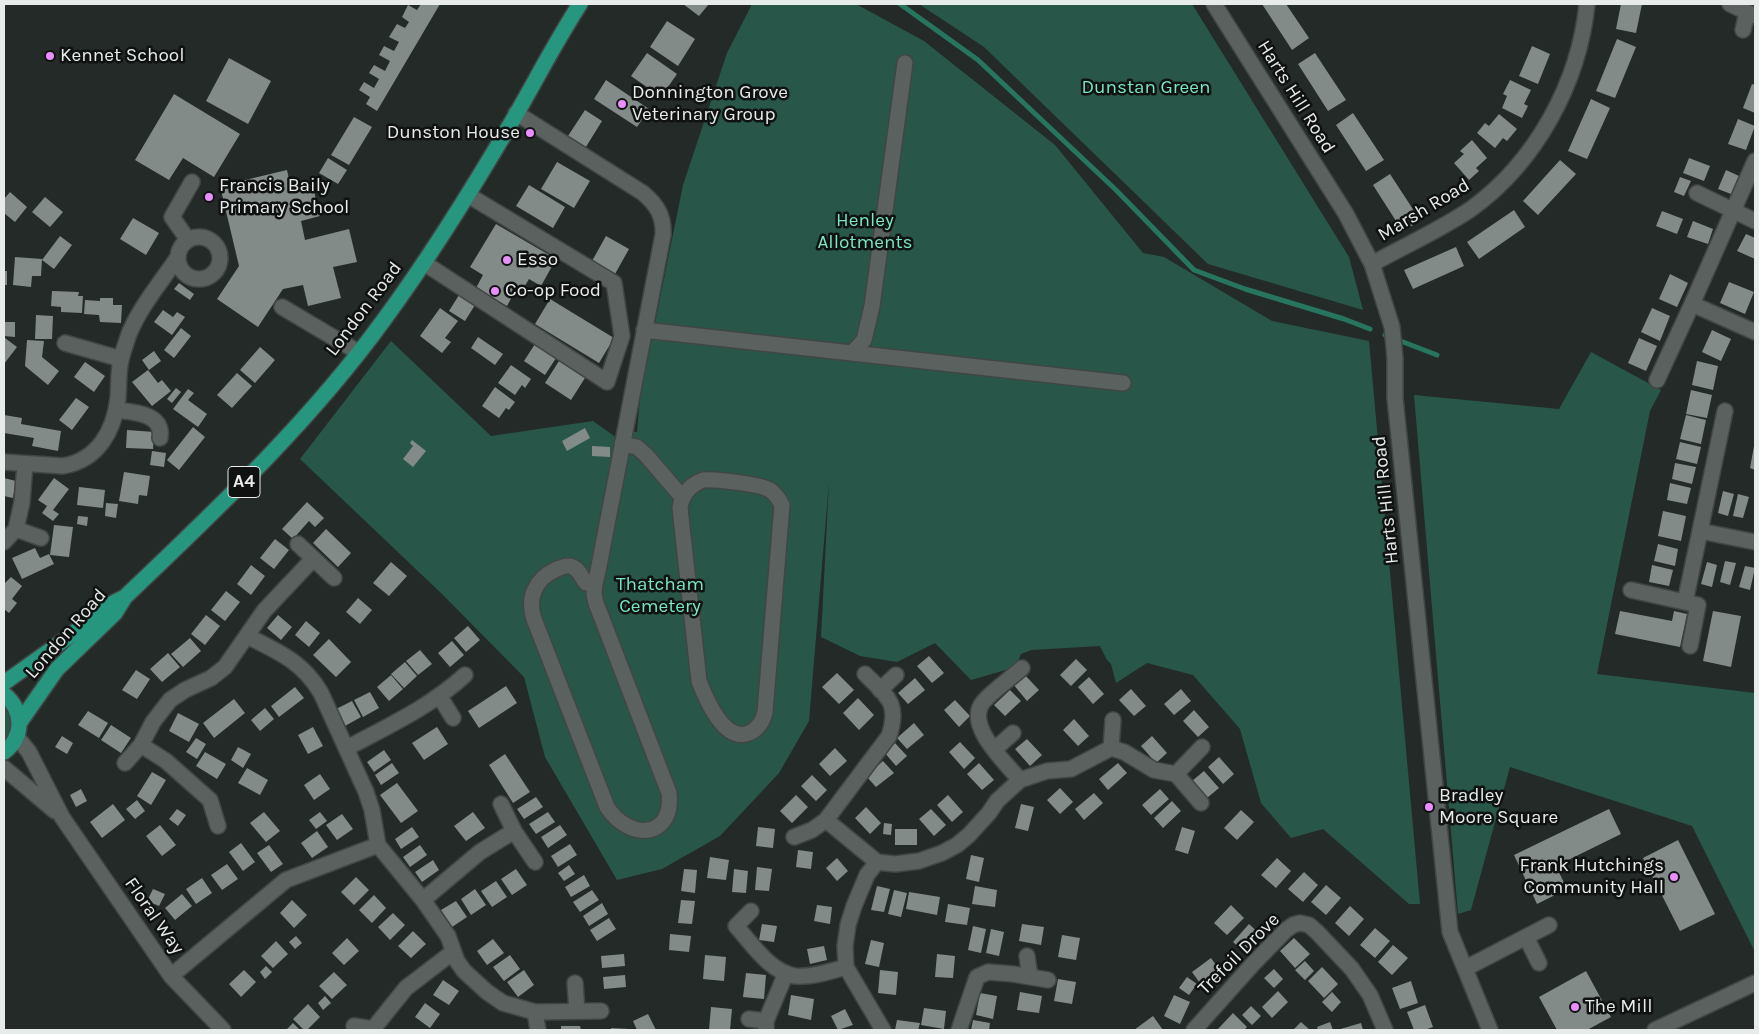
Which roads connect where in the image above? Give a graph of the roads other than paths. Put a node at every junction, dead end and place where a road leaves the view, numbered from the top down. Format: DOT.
graph roads {
  1 [pos="580,4"];
  2 [pos="1214,4"];
  3 [pos="1587,4"];
  4 [pos="1730,4"];
  5 [pos="1751,14"];
  6 [pos="1743,30"];
  7 [pos="905,63"];
  8 [pos="516,113"];
  9 [pos="1755,161"];
  10 [pos="192,182"];
  11 [pos="1697,193"];
  12 [pos="468,194"];
  13 [pos="1734,210"];
  14 [pos="1755,221"];
  15 [pos="188,240"];
  16 [pos="178,257"];
  17 [pos="424,263"];
  18 [pos="1372,264"];
  19 [pos="1692,304"];
  20 [pos="282,307"];
  21 [pos="644,330"];
  22 [pos="1755,332"];
  23 [pos="65,343"];
  24 [pos="358,352"];
  25 [pos="852,353"];
  26 [pos="121,359"];
  27 [pos="1657,380"];
  28 [pos="1123,383"];
  29 [pos="116,410"];
  30 [pos="1725,411"];
  31 [pos="160,438"];
  32 [pos="622,444"];
  33 [pos="4,462"];
  34 [pos="25,464"];
  35 [pos="666,477"];
  36 [pos="703,480"];
  37 [pos="682,497"];
  38 [pos="16,529"];
  39 [pos="1700,531"];
  40 [pos="41,538"];
  41 [pos="4,542"];
  42 [pos="1755,542"];
  43 [pos="298,544"];
  44 [pos="313,559"];
  45 [pos="334,578"];
  46 [pos="595,583"];
  47 [pos="1631,590"];
  48 [pos="125,597"];
  49 [pos="1685,602"];
  50 [pos="247,636"];
  51 [pos="1690,646"];
  52 [pos="1022,668"];
  53 [pos="865,674"];
  54 [pos="465,675"];
  55 [pos="896,675"];
  56 [pos="4,683"];
  57 [pos="880,690"];
  58 [pos="4,694"];
  59 [pos="440,697"];
  60 [pos="453,718"];
  61 [pos="1113,720"];
  62 [pos="18,729"];
  63 [pos="1013,733"];
  64 [pos="141,745"];
  65 [pos="1202,747"];
  66 [pos="347,748"];
  67 [pos="994,748"];
  68 [pos="1111,748"];
  69 [pos="4,752"];
  70 [pos="125,763"];
  71 [pos="4,768"];
  72 [pos="1176,774"];
  73 [pos="1020,780"];
  74 [pos="1201,803"];
  75 [pos="501,804"];
  76 [pos="62,817"];
  77 [pos="826,820"];
  78 [pos="218,826"];
  79 [pos="514,831"];
  80 [pos="794,837"];
  81 [pos="378,845"];
  82 [pos="535,862"];
  83 [pos="877,862"];
  84 [pos="423,900"];
  85 [pos="750,911"];
  86 [pos="1548,925"];
  87 [pos="1526,938"];
  88 [pos="454,952"];
  89 [pos="1027,956"];
  90 [pos="1539,963"];
  91 [pos="846,968"];
  92 [pos="1466,968"];
  93 [pos="786,973"];
  94 [pos="171,976"];
  95 [pos="1030,977"];
  96 [pos="1048,980"];
  97 [pos="575,983"];
  98 [pos="1755,984"];
  99 [pos="577,1011"];
  100 [pos="601,1011"];
  101 [pos="535,1012"];
  102 [pos="749,1019"];
  103 [pos="354,1026"];
  104 [pos="766,1026"];
  105 [pos="374,1029"];
  106 [pos="223,1030"];
  107 [pos="538,1030"];
  108 [pos="883,1030"];
  109 [pos="958,1030"];
  110 [pos="1194,1030"];
  111 [pos="1385,1030"];
  112 [pos="1490,1030"];
  113 [pos="1656,1030"];
  1 -- 8 [label="main road, London Road / A4"];
  2 -- 18 [label="street, Harts Hill Road"];
  3 -- 18 [label="street, Marsh Road"];
  4 -- 5 [label="street"];
  5 -- 6 [label="street"];
  7 -- 25 [label="street"];
  8 -- 12 [label="main road, London Road / A4"];
  8 -- 21 [label="street"];
  9 -- 13 [label="street"];
  10 -- 15 [label="street"];
  11 -- 13 [label="street"];
  12 -- 17 [label="main road, London Road / A4"];
  12 -- 17 [label="street"];
  13 -- 14 [label="street"];
  13 -- 19 [label="street"];
  15 -- 16 [label="street"];
  15 -- 16 [label="street"];
  16 -- 26 [label="street"];
  17 -- 24 [label="main road, London Road / A4"];
  18 -- 92 [label="street, Harts Hill Road"];
  19 -- 22 [label="street"];
  19 -- 27 [label="street"];
  20 -- 24 [label="street"];
  21 -- 25 [label="street"];
  21 -- 32 [label="street"];
  23 -- 26 [label="street"];
  24 -- 48 [label="main road, London Road / A4"];
  25 -- 28 [label="street"];
  26 -- 29 [label="street"];
  29 -- 31 [label="street"];
  29 -- 34 [label="street"];
  30 -- 39 [label="street"];
  32 -- 35 [label="street"];
  32 -- 46 [label="street"];
  33 -- 34 [label="street"];
  34 -- 38 [label="street"];
  35 -- 36 [label="street"];
  35 -- 37 [label="street"];
  36 -- 37 [label="street"];
  36 -- 37 [label="street"];
  38 -- 40 [label="street"];
  38 -- 41 [label="street"];
  39 -- 42 [label="street"];
  39 -- 49 [label="street"];
  43 -- 44 [label="street"];
  44 -- 45 [label="street"];
  44 -- 50 [label="street"];
  46 -- 46 [label="street"];
  47 -- 49 [label="street"];
  48 -- 56 [label="main road, London Road / A4"];
  48 -- 62 [label="main road, London Road / A4"];
  49 -- 51 [label="street"];
  50 -- 64 [label="street"];
  50 -- 66 [label="street"];
  52 -- 67 [label="street"];
  53 -- 57 [label="street"];
  54 -- 59 [label="street"];
  55 -- 57 [label="street"];
  57 -- 77 [label="street"];
  58 -- 62 [label="main road"];
  59 -- 60 [label="street"];
  59 -- 66 [label="street"];
  61 -- 68 [label="street"];
  62 -- 69 [label="main road, A4"];
  62 -- 76 [label="street, Floral Way"];
  63 -- 67 [label="street"];
  64 -- 70 [label="street"];
  64 -- 78 [label="street"];
  65 -- 72 [label="street"];
  66 -- 81 [label="street"];
  67 -- 73 [label="street"];
  68 -- 72 [label="street"];
  68 -- 73 [label="street"];
  71 -- 76 [label="street, Floral Way"];
  72 -- 74 [label="street"];
  73 -- 83 [label="street"];
  75 -- 79 [label="street"];
  76 -- 94 [label="street, Floral Way"];
  77 -- 80 [label="street"];
  77 -- 83 [label="street"];
  79 -- 82 [label="street"];
  79 -- 84 [label="street"];
  81 -- 84 [label="street"];
  81 -- 94 [label="street"];
  83 -- 91 [label="street"];
  84 -- 88 [label="street"];
  85 -- 93 [label="street"];
  86 -- 87 [label="street"];
  87 -- 90 [label="street"];
  87 -- 92 [label="street"];
  88 -- 101 [label="street"];
  88 -- 105 [label="street"];
  89 -- 95 [label="street"];
  91 -- 93 [label="street"];
  91 -- 108 [label="street"];
  92 -- 112 [label="street, Harts Hill Road"];
  93 -- 104 [label="street"];
  94 -- 106 [label="street, Floral Way"];
  95 -- 96 [label="street"];
  95 -- 109 [label="street"];
  97 -- 99 [label="street"];
  98 -- 113 [label="street"];
  99 -- 100 [label="street"];
  99 -- 101 [label="street"];
  101 -- 107 [label="street"];
  102 -- 104 [label="street"];
  103 -- 105 [label="street"];
  110 -- 111 [label="street, Trefoil Drove"];
}
